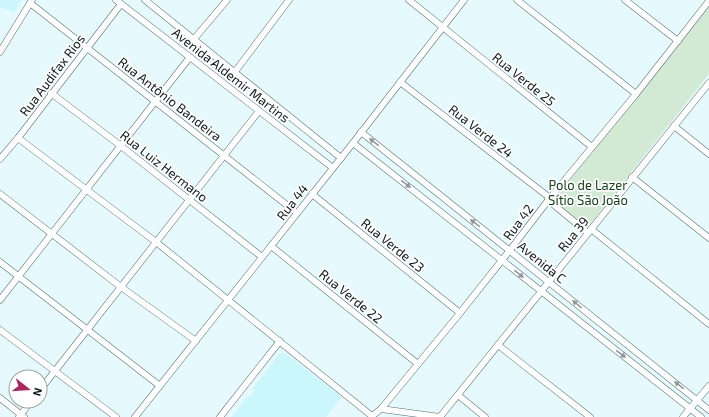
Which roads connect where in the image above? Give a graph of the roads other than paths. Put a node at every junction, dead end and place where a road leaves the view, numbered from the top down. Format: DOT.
graph roads {
  1 [pos="145,0"];
  2 [pos="227,0"];
  3 [pos="289,0"];
  4 [pos="409,0"];
  5 [pos="464,0"];
  6 [pos="517,0"];
  7 [pos="625,0"];
  8 [pos="709,1"];
  9 [pos="31,2"];
  10 [pos="118,2"];
  11 [pos="442,27"];
  12 [pos="194,39"];
  13 [pos="678,41"];
  14 [pos="86,47"];
  15 [pos="0,52"];
  16 [pos="190,57"];
  17 [pos="234,73"];
  18 [pos="400,82"];
  19 [pos="709,83"];
  20 [pos="51,93"];
  21 [pos="636,94"];
  22 [pos="156,101"];
  23 [pos="259,111"];
  24 [pos="674,126"];
  25 [pos="361,132"];
  26 [pos="18,138"];
  27 [pos="353,142"];
  28 [pos="121,146"];
  29 [pos="592,147"];
  30 [pos="709,154"];
  31 [pos="224,156"];
  32 [pos="341,158"];
  33 [pos="0,159"];
  34 [pos="332,168"];
  35 [pos="632,177"];
  36 [pos="86,189"];
  37 [pos="0,194"];
  38 [pos="312,194"];
  39 [pos="189,199"];
  40 [pos="549,199"];
  41 [pos="297,213"];
  42 [pos="589,231"];
  43 [pos="51,234"];
  44 [pos="709,238"];
  45 [pos="156,242"];
  46 [pos="271,246"];
  47 [pos="510,250"];
  48 [pos="262,257"];
  49 [pos="502,260"];
  50 [pos="0,262"];
  51 [pos="19,276"];
  52 [pos="549,281"];
  53 [pos="121,287"];
  54 [pos="540,291"];
  55 [pos="0,300"];
  56 [pos="227,301"];
  57 [pos="460,313"];
  58 [pos="709,324"];
  59 [pos="88,329"];
  60 [pos="0,330"];
  61 [pos="196,341"];
  62 [pos="280,341"];
  63 [pos="498,345"];
  64 [pos="418,364"];
  65 [pos="54,372"];
  66 [pos="48,380"];
  67 [pos="160,386"];
  68 [pos="709,386"];
  69 [pos="458,395"];
  70 [pos="0,398"];
  71 [pos="698,401"];
  72 [pos="690,408"];
  73 [pos="381,409"];
  74 [pos="709,410"];
  75 [pos="402,414"];
  76 [pos="21,416"];
  77 [pos="373,416"];
  78 [pos="116,417"];
  79 [pos="135,417"];
  80 [pos="220,417"];
  81 [pos="440,417"];
  82 [pos="485,417"];
  83 [pos="590,417"];
  84 [pos="683,417"];
  85 [pos="701,417"];
  1 -- 12 [label="street"];
  2 -- 12 [label="street"];
  3 -- 17 [label="street"];
  4 -- 11 [label="street, Rua Verde 25"];
  5 -- 11 [label="street, Rua 44"];
  6 -- 21 [label="street"];
  7 -- 13 [label="street"];
  8 -- 13 [label="street, Rua 42"];
  9 -- 14 [label="street, Rua Antônio Bandeira"];
  9 -- 15 [label="street"];
  10 -- 14 [label="street, Rua Audifax Rios"];
  10 -- 16 [label="street, Avenida Aldemir Martins"];
  11 -- 18 [label="street, Rua 44"];
  11 -- 29 [label="street, Rua Verde 25"];
  12 -- 17 [label="street"];
  13 -- 21 [label="street, Rua 42"];
  14 -- 20 [label="street, Rua Audifax Rios"];
  14 -- 22 [label="street, Rua Antônio Bandeira"];
  16 -- 22 [label="street"];
  16 -- 23 [label="street, Avenida Aldemir Martins"];
  17 -- 32 [label="street"];
  18 -- 25 [label="street, Rua 44"];
  18 -- 40 [label="street, Rua Verde 24"];
  19 -- 24 [label="street, Rua 39"];
  20 -- 26 [label="street, Rua Audifax Rios"];
  20 -- 28 [label="street, Rua Luiz Hermano"];
  21 -- 29 [label="street, Rua 42"];
  22 -- 28 [label="street"];
  22 -- 31 [label="street, Rua Antônio Bandeira"];
  23 -- 31 [label="street"];
  23 -- 34 [label="street, Avenida Aldemir Martins"];
  24 -- 30 [label="street"];
  24 -- 35 [label="street, Rua 39"];
  25 -- 27 [label="street, Rua 44"];
  47 -- 25 [label="street, Avenida C, one-way"];
  26 -- 33 [label="street, Rua Audifax Rios"];
  26 -- 36 [label="street"];
  27 -- 32 [label="street, Rua 44"];
  27 -- 49 [label="street, Avenida C, one-way"];
  28 -- 36 [label="street"];
  28 -- 39 [label="street, Rua Luiz Hermano"];
  29 -- 40 [label="street, Rua 42"];
  31 -- 39 [label="street"];
  31 -- 41 [label="street, Rua Antônio Bandeira"];
  32 -- 34 [label="street, Rua 44"];
  34 -- 38 [label="street, Rua 44"];
  35 -- 42 [label="street, Rua 39"];
  35 -- 44 [label="street"];
  36 -- 43 [label="street"];
  36 -- 45 [label="street"];
  37 -- 43 [label="street"];
  38 -- 41 [label="street, Rua 44"];
  38 -- 57 [label="street, Rua Verde 23"];
  39 -- 45 [label="street"];
  39 -- 48 [label="street, Rua Luiz Hermano"];
  40 -- 42 [label="street, Rua Verde 24"];
  40 -- 47 [label="street, Rua 42"];
  41 -- 46 [label="street, Rua 44"];
  42 -- 52 [label="street, Rua 39"];
  42 -- 58 [label="street, Rua Verde 24"];
  43 -- 51 [label="street"];
  43 -- 53 [label="street"];
  45 -- 53 [label="street"];
  45 -- 56 [label="street"];
  46 -- 48 [label="street, Rua 44"];
  46 -- 64 [label="street, Rua Verde 22"];
  47 -- 49 [label="street, Rua 42"];
  47 -- 52 [label="street, Avenida C"];
  48 -- 56 [label="street, Rua 44"];
  49 -- 54 [label="street, Avenida C, one-way"];
  49 -- 57 [label="street, Rua 42"];
  50 -- 51 [label="street"];
  51 -- 55 [label="street"];
  51 -- 59 [label="street"];
  52 -- 54 [label="street, Rua 39"];
  71 -- 52 [label="street, Avenida C, one-way"];
  53 -- 59 [label="street"];
  53 -- 61 [label="street"];
  54 -- 63 [label="street, Rua 39"];
  54 -- 72 [label="street, Avenida C, one-way"];
  56 -- 61 [label="street, Rua 44"];
  56 -- 62 [label="street"];
  57 -- 64 [label="street, Rua 42"];
  59 -- 65 [label="street"];
  59 -- 67 [label="street"];
  60 -- 65 [label="street"];
  61 -- 67 [label="street, Rua 44"];
  62 -- 77 [label="street"];
  62 -- 80 [label="street"];
  63 -- 69 [label="street, Rua 39"];
  63 -- 83 [label="street"];
  64 -- 73 [label="street, Rua 42"];
  65 -- 66 [label="street"];
  65 -- 78 [label="street"];
  67 -- 79 [label="street, Rua 44"];
  68 -- 71 [label="street"];
  69 -- 81 [label="street, Rua 39"];
  69 -- 82 [label="street"];
  70 -- 76 [label="street"];
  71 -- 72 [label="street"];
  71 -- 74 [label="street, Avenida C"];
  72 -- 84 [label="street"];
  72 -- 85 [label="street, Avenida C"];
  73 -- 75 [label="street"];
  73 -- 77 [label="street, Rua 42"];
  75 -- 81 [label="street"];
}
